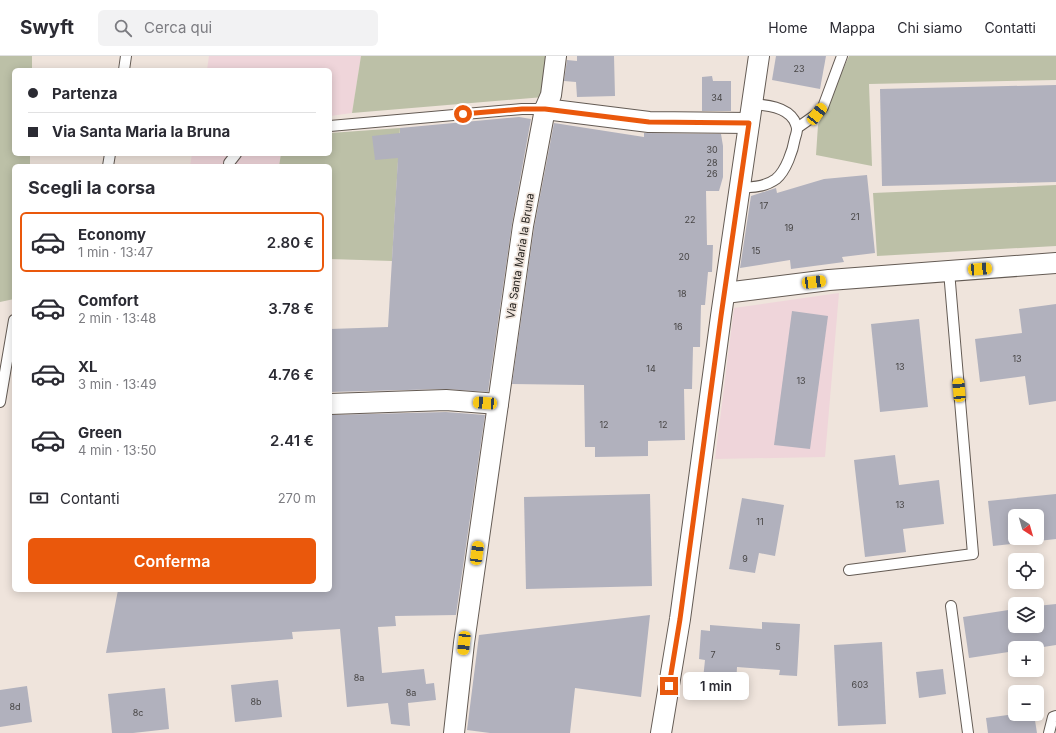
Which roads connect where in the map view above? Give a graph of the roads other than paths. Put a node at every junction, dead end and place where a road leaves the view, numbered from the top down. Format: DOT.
graph roads {
  1 [pos="126,56"];
  2 [pos="556,56"];
  3 [pos="759,56"];
  4 [pos="842,56"];
  5 [pos="124,68"];
  6 [pos="545,109"];
  7 [pos="751,113"];
  8 [pos="332,126"];
  9 [pos="797,128"];
  10 [pos="234,156"];
  11 [pos="229,163"];
  12 [pos="740,187"];
  13 [pos="1056,263"];
  14 [pos="949,271"];
  15 [pos="725,294"];
  16 [pos="12,332"];
  17 [pos="0,402"];
  18 [pos="332,404"];
  19 [pos="498,404"];
  20 [pos="849,570"];
  21 [pos="951,606"];
  22 [pos="1056,716"];
  23 [pos="454,733"];
  24 [pos="661,733"];
  25 [pos="965,733"];
  26 [pos="1049,733"];
  1 -- 5 [label="lane"];
  2 -- 6 [label="street, Via Santa Maria la Bruna"];
  3 -- 7 [label="street"];
  4 -- 9 [label="lane"];
  6 -- 7 [label="street"];
  6 -- 8 [label="lane"];
  6 -- 19 [label="street, Via Santa Maria la Bruna"];
  7 -- 9 [label="lane"];
  7 -- 12 [label="street"];
  9 -- 12 [label="lane"];
  10 -- 11 [label="lane"];
  12 -- 15 [label="street"];
  13 -- 14 [label="street"];
  14 -- 15 [label="street"];
  14 -- 20 [label="lane"];
  15 -- 24 [label="street"];
  16 -- 17 [label="lane"];
  18 -- 19 [label="street"];
  19 -- 23 [label="street, Via Santa Maria la Bruna"];
  21 -- 25 [label="lane"];
  22 -- 26 [label="lane"];
}
